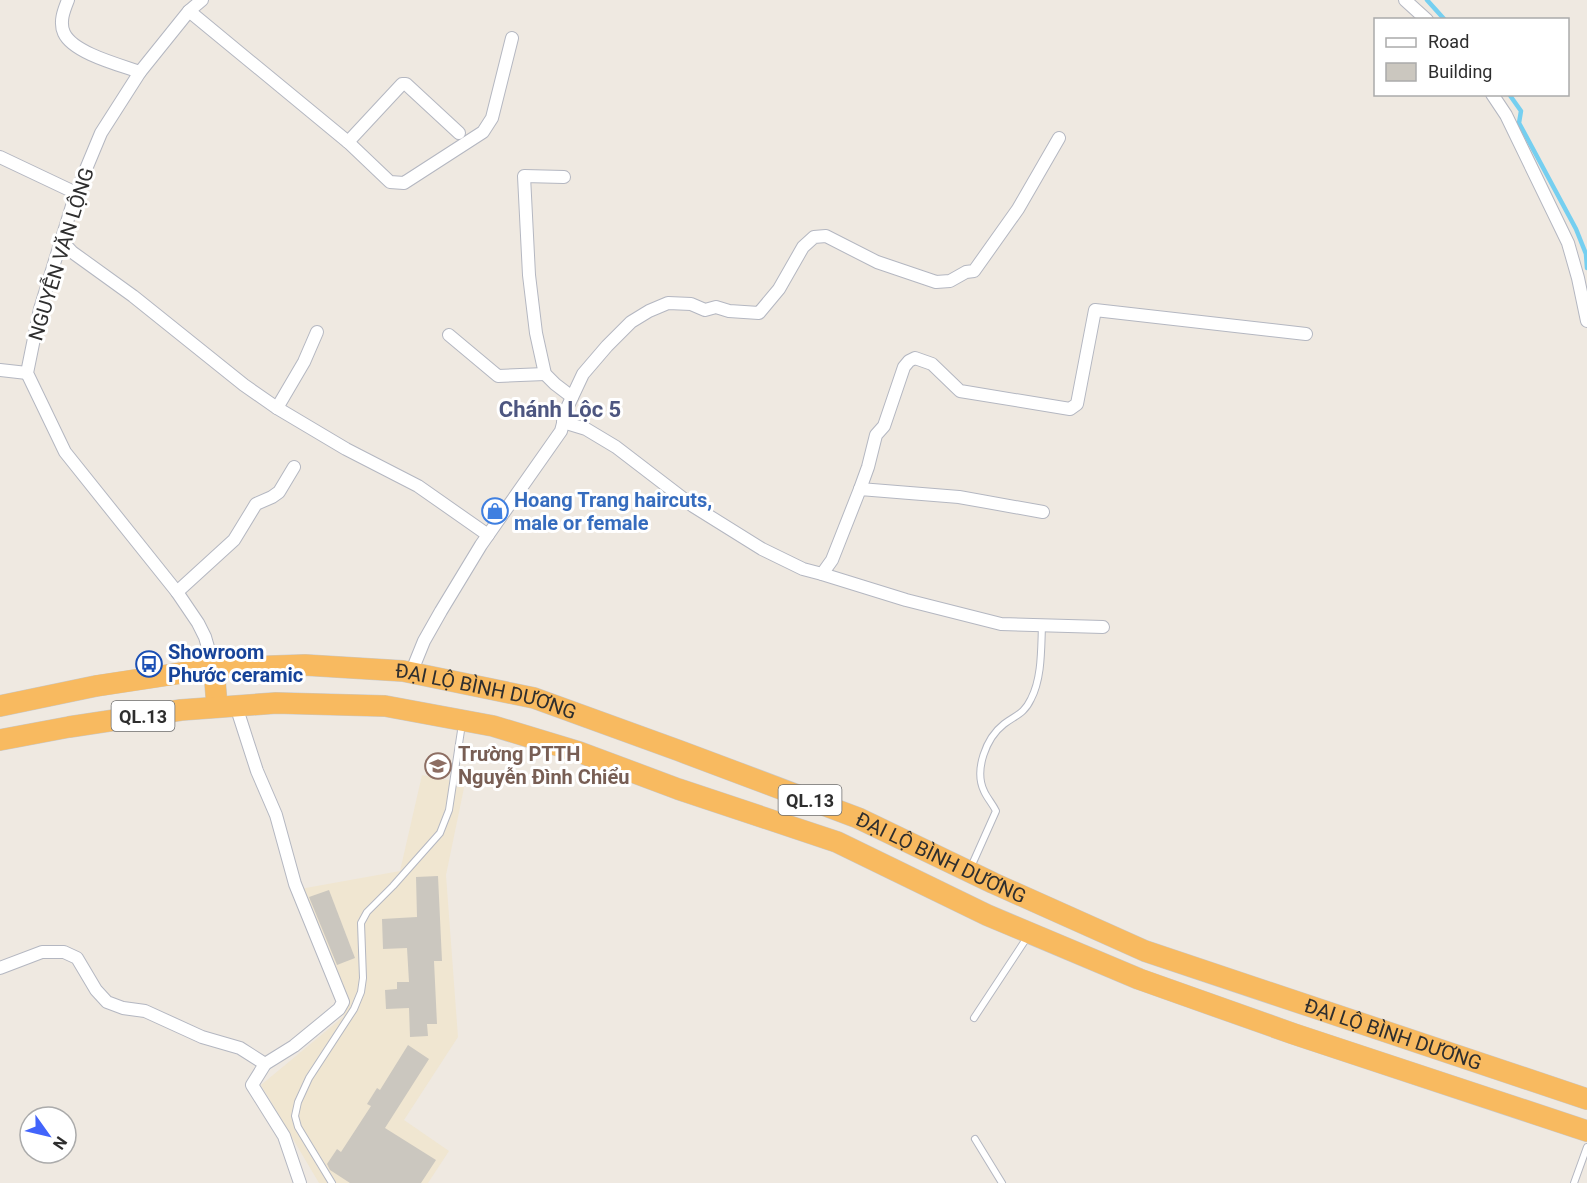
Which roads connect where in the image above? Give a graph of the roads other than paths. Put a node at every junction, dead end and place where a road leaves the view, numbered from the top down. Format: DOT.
graph roads {
  1 [pos="68,0"];
  2 [pos="202,0"];
  3 [pos="1405,0"];
  4 [pos="189,11"];
  5 [pos="1425,18"];
  6 [pos="512,38"];
  7 [pos="140,72"];
  8 [pos="1493,96"];
  9 [pos="459,133"];
  10 [pos="1059,138"];
  11 [pos="348,142"];
  12 [pos="0,157"];
  13 [pos="564,177"];
  14 [pos="76,193"];
  15 [pos="61,240"];
  16 [pos="1587,321"];
  17 [pos="317,332"];
  18 [pos="1306,334"];
  19 [pos="449,335"];
  20 [pos="0,370"];
  21 [pos="27,373"];
  22 [pos="545,374"];
  23 [pos="572,397"];
  24 [pos="277,408"];
  25 [pos="563,422"];
  26 [pos="294,467"];
  27 [pos="860,489"];
  28 [pos="1043,512"];
  29 [pos="488,535"];
  30 [pos="822,574"];
  31 [pos="177,592"];
  32 [pos="1042,626"];
  33 [pos="1104,627"];
  34 [pos="214,668"];
  35 [pos="411,673"];
  36 [pos="0,706"];
  37 [pos="226,707"];
  38 [pos="463,721"];
  39 [pos="0,740"];
  40 [pos="969,872"];
  41 [pos="1030,933"];
  42 [pos="0,968"];
  43 [pos="974,1018"];
  44 [pos="265,1064"];
  45 [pos="1587,1099"];
  46 [pos="1587,1131"];
  47 [pos="975,1139"];
  48 [pos="1587,1147"];
  49 [pos="300,1183"];
  50 [pos="332,1183"];
  51 [pos="1002,1183"];
  52 [pos="1574,1183"];
  1 -- 7 [label="street"];
  2 -- 4 [label="street, NGUYỄN VĂN LỘNG"];
  3 -- 5 [label="street"];
  4 -- 7 [label="street, NGUYỄN VĂN LỘNG"];
  4 -- 11 [label="street"];
  6 -- 11 [label="street"];
  7 -- 14 [label="street, NGUYỄN VĂN LỘNG"];
  8 -- 16 [label="street"];
  9 -- 11 [label="street"];
  10 -- 23 [label="street"];
  12 -- 14 [label="street"];
  13 -- 22 [label="street"];
  14 -- 15 [label="street, NGUYỄN VĂN LỘNG"];
  15 -- 21 [label="street, NGUYỄN VĂN LỘNG"];
  15 -- 24 [label="street"];
  17 -- 24 [label="street"];
  18 -- 27 [label="street"];
  19 -- 22 [label="street"];
  20 -- 21 [label="street"];
  21 -- 31 [label="street"];
  22 -- 23 [label="street"];
  23 -- 25 [label="street"];
  24 -- 29 [label="street"];
  25 -- 29 [label="street"];
  25 -- 30 [label="street"];
  26 -- 31 [label="street"];
  27 -- 28 [label="street"];
  27 -- 30 [label="street"];
  29 -- 35 [label="street"];
  30 -- 32 [label="street"];
  31 -- 34 [label="street"];
  32 -- 33 [label="street"];
  32 -- 40 [label="lane"];
  34 -- 35 [label="highway, ĐẠI LỘ BÌNH DƯƠNG / QL.13"];
  34 -- 36 [label="highway, ĐẠI LỘ BÌNH DƯƠNG / QL.13"];
  34 -- 37 [label="highway"];
  35 -- 40 [label="highway, ĐẠI LỘ BÌNH DƯƠNG / QL.13"];
  37 -- 38 [label="highway, ĐẠI LỘ BÌNH DƯƠNG / QL.13"];
  37 -- 39 [label="highway, ĐẠI LỘ BÌNH DƯƠNG / QL.13"];
  37 -- 44 [label="street"];
  38 -- 41 [label="highway, ĐẠI LỘ BÌNH DƯƠNG / QL.13"];
  38 -- 50 [label="lane"];
  40 -- 45 [label="highway, ĐẠI LỘ BÌNH DƯƠNG / QL.13"];
  41 -- 43 [label="lane"];
  41 -- 46 [label="highway, ĐẠI LỘ BÌNH DƯƠNG / QL.13"];
  42 -- 44 [label="street"];
  44 -- 49 [label="street"];
  47 -- 51 [label="lane"];
  48 -- 52 [label="lane"];
}
